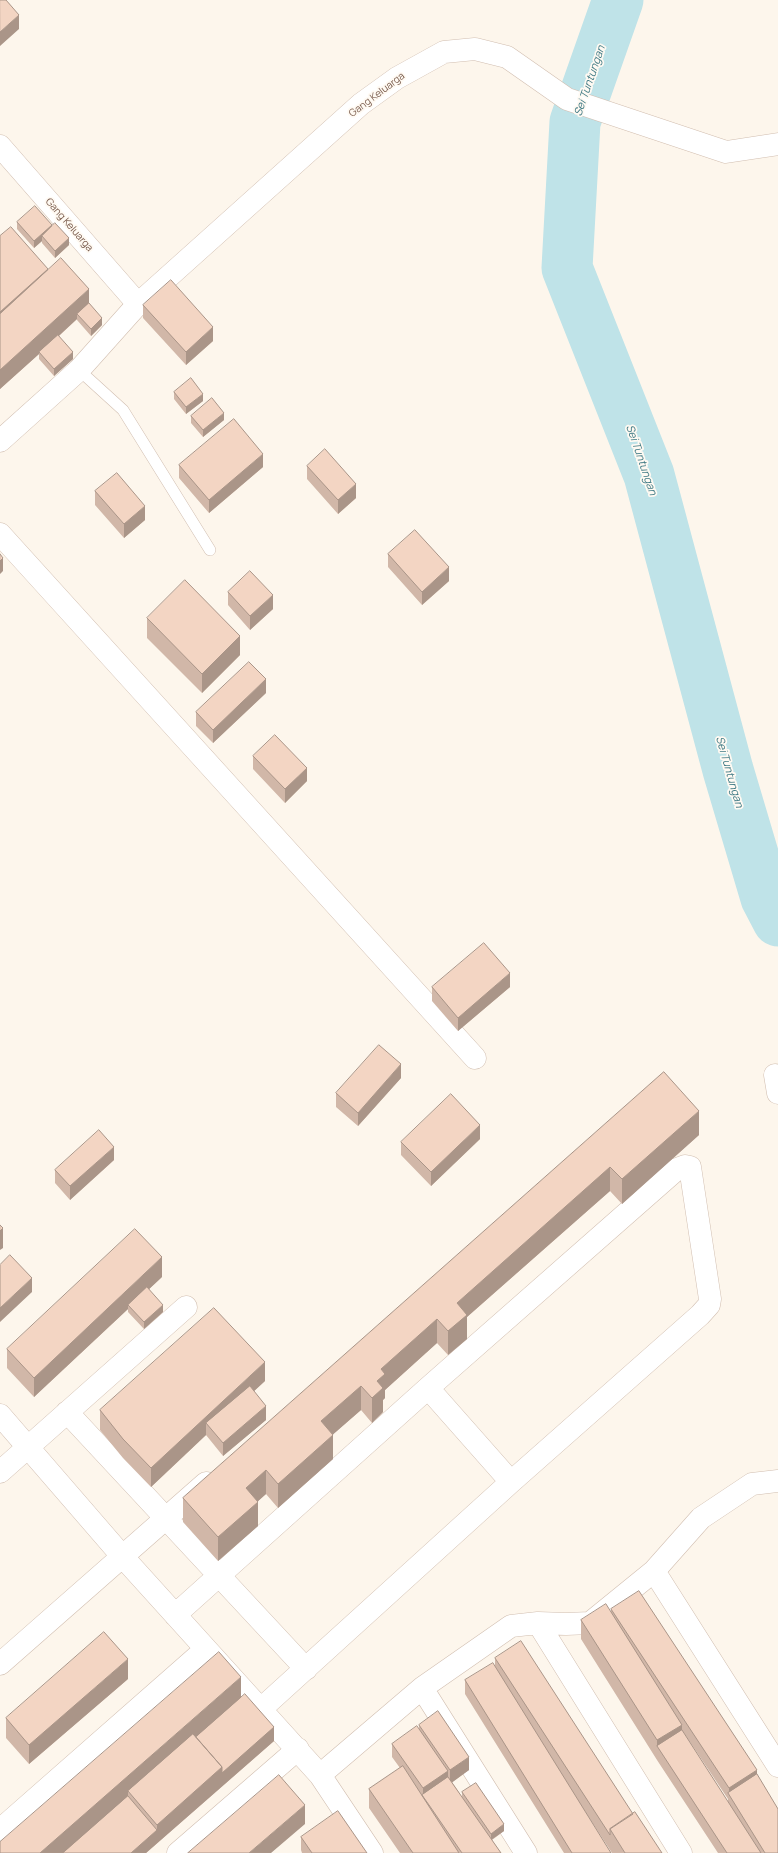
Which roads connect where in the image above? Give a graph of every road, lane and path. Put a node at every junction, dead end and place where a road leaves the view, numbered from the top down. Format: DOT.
graph roads {
  1 [pos="778,144"];
  2 [pos="0,146"];
  3 [pos="138,304"];
  4 [pos="79,370"];
  5 [pos="0,440"];
  6 [pos="0,534"];
  7 [pos="210,550"];
  8 [pos="475,1058"];
  9 [pos="186,1307"];
  10 [pos="428,1388"];
  11 [pos="67,1412"];
  12 [pos="0,1415"];
  13 [pos="28,1447"];
  14 [pos="219,1471"];
  15 [pos="0,1472"];
  16 [pos="778,1480"];
  17 [pos="511,1482"];
  18 [pos="166,1518"];
  19 [pos="122,1556"];
  20 [pos="654,1571"];
  21 [pos="219,1576"];
  22 [pos="175,1615"];
  23 [pos="538,1623"];
  24 [pos="206,1649"];
  25 [pos="0,1664"];
  26 [pos="306,1669"];
  27 [pos="422,1688"];
  28 [pos="262,1708"];
  29 [pos="298,1749"];
  30 [pos="778,1766"];
  31 [pos="320,1775"];
  32 [pos="0,1830"];
  33 [pos="178,1853"];
  34 [pos="372,1853"];
  35 [pos="526,1853"];
  36 [pos="681,1853"];
  1 -- 3 [label="street, Gang Keluarga"];
  2 -- 3 [label="street, Gang Keluarga"];
  3 -- 4 [label="street, Gang Keluarga"];
  4 -- 5 [label="street, Gang Keluarga"];
  4 -- 7 [label="lane"];
  6 -- 8 [label="street"];
  9 -- 11 [label="street"];
  10 -- 17 [label="street"];
  10 -- 17 [label="street"];
  10 -- 21 [label="street"];
  11 -- 13 [label="street"];
  11 -- 18 [label="street"];
  12 -- 13 [label="street"];
  13 -- 15 [label="street"];
  13 -- 19 [label="street"];
  14 -- 18 [label="street"];
  16 -- 20 [label="street"];
  17 -- 26 [label="street"];
  18 -- 19 [label="street"];
  18 -- 21 [label="street"];
  19 -- 22 [label="street"];
  19 -- 25 [label="street"];
  20 -- 23 [label="street"];
  20 -- 30 [label="street"];
  21 -- 22 [label="street"];
  21 -- 26 [label="street"];
  22 -- 24 [label="street"];
  23 -- 27 [label="street"];
  23 -- 36 [label="street"];
  24 -- 28 [label="street"];
  24 -- 32 [label="street"];
  26 -- 28 [label="street"];
  27 -- 31 [label="street"];
  27 -- 35 [label="street"];
  28 -- 29 [label="street"];
  29 -- 31 [label="street"];
  29 -- 33 [label="street"];
  31 -- 34 [label="street"];
}
